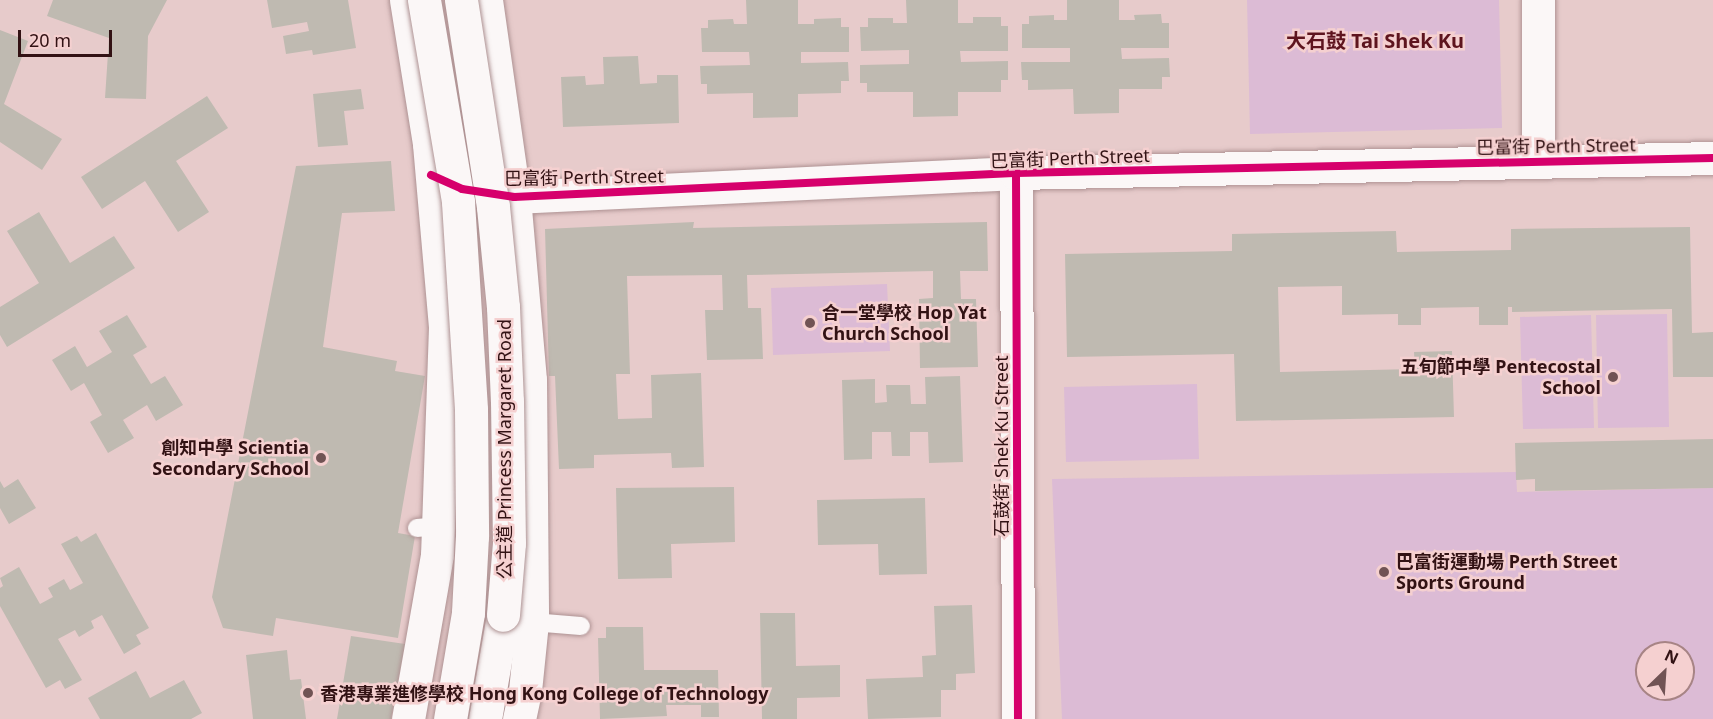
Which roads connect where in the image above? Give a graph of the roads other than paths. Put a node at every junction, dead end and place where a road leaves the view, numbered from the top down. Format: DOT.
graph roads {
  1 [pos="406,0"];
  2 [pos="424,0"];
  3 [pos="461,0"];
  4 [pos="486,0"];
  5 [pos="1538,0"];
  6 [pos="1713,158"];
  7 [pos="1538,160"];
  8 [pos="1016,173"];
  9 [pos="431,175"];
  10 [pos="514,197"];
  11 [pos="430,536"];
  12 [pos="532,555"];
  13 [pos="532,622"];
  14 [pos="581,626"];
  15 [pos="408,719"];
  16 [pos="450,719"];
  17 [pos="484,719"];
  18 [pos="519,719"];
  19 [pos="1018,719"];
  1 -- 9 [label="main road"];
  2 -- 16 [label="main road, 公主道 Princess Margaret Road, bridge"];
  3 -- 17 [label="main road, 公主道 Princess Margaret Road, bridge"];
  4 -- 10 [label="main road, 公主道 Princess Margaret Road"];
  5 -- 7 [label="main road, 巴富街 Perth Street"];
  6 -- 7 [label="main road, 巴富街 Perth Street"];
  7 -- 8 [label="main road, 巴富街 Perth Street"];
  8 -- 10 [label="main road, 巴富街 Perth Street"];
  8 -- 19 [label="main road, 石鼓街 Shek Ku Street"];
  9 -- 10 [label="main road, 巴富街 Perth Street"];
  9 -- 11 [label="main road"];
  10 -- 12 [label="main road, 公主道 Princess Margaret Road"];
  11 -- 12 [label="main road"];
  11 -- 15 [label="main road"];
  12 -- 13 [label="main road, 公主道 Princess Margaret Road"];
  13 -- 14 [label="lane"];
  13 -- 18 [label="main road, 公主道 Princess Margaret Road"];
}
